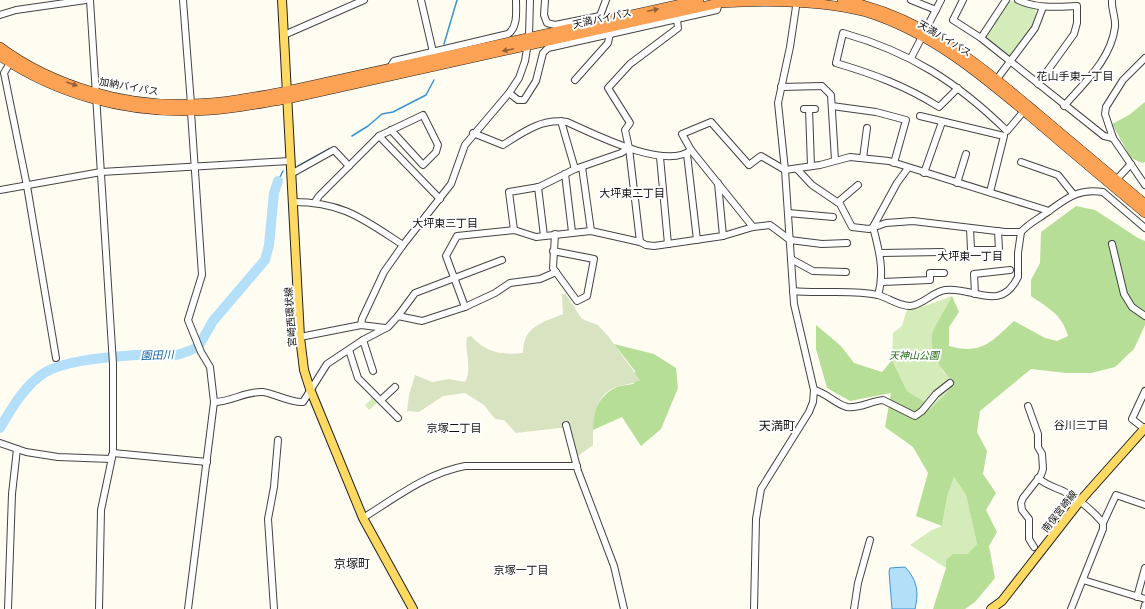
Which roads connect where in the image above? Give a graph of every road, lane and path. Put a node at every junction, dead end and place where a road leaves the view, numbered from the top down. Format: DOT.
graph roads {
  1 [pos="86,0"];
  2 [pos="90,0"];
  3 [pos="183,0"];
  4 [pos="282,0"];
  5 [pos="364,0"];
  6 [pos="421,0"];
  7 [pos="516,0"];
  8 [pos="530,0"];
  9 [pos="545,0"];
  10 [pos="605,0"];
  11 [pos="700,0"];
  12 [pos="797,0"];
  13 [pos="842,0"];
  14 [pos="911,0"];
  15 [pos="941,0"];
  16 [pos="963,0"];
  17 [pos="1006,0"];
  18 [pos="1018,0"];
  19 [pos="1112,0"];
  20 [pos="866,2"];
  21 [pos="719,3"];
  22 [pos="1043,7"];
  23 [pos="936,10"];
  24 [pos="0,15"];
  25 [pos="601,18"];
  26 [pos="677,20"];
  27 [pos="610,33"];
  28 [pos="924,33"];
  29 [pos="284,36"];
  30 [pos="982,38"];
  31 [pos="528,41"];
  32 [pos="0,47"];
  33 [pos="433,52"];
  34 [pos="0,56"];
  35 [pos="911,58"];
  36 [pos="1145,58"];
  37 [pos="1010,61"];
  38 [pos="10,63"];
  39 [pos="389,69"];
  40 [pos="2,72"];
  41 [pos="997,79"];
  42 [pos="575,80"];
  43 [pos="1038,84"];
  44 [pos="781,87"];
  45 [pos="958,88"];
  46 [pos="509,92"];
  47 [pos="287,95"];
  48 [pos="95,96"];
  49 [pos="832,106"];
  50 [pos="1064,106"];
  51 [pos="191,108"];
  52 [pos="809,109"];
  53 [pos="1024,111"];
  54 [pos="920,116"];
  55 [pos="561,121"];
  56 [pos="942,122"];
  57 [pos="867,128"];
  58 [pos="391,130"];
  59 [pos="473,133"];
  60 [pos="379,136"];
  61 [pos="1112,138"];
  62 [pos="629,148"];
  63 [pos="689,152"];
  64 [pos="966,154"];
  65 [pos="660,157"];
  66 [pos="863,158"];
  67 [pos="835,160"];
  68 [pos="290,161"];
  69 [pos="1021,162"];
  70 [pos="894,163"];
  71 [pos="1131,164"];
  72 [pos="349,166"];
  73 [pos="811,166"];
  74 [pos="195,167"];
  75 [pos="582,167"];
  76 [pos="908,168"];
  77 [pos="575,169"];
  78 [pos="797,169"];
  79 [pos="785,170"];
  80 [pos="101,172"];
  81 [pos="924,173"];
  82 [pos="291,174"];
  83 [pos="565,174"];
  84 [pos="1116,180"];
  85 [pos="718,183"];
  86 [pos="957,183"];
  87 [pos="858,185"];
  88 [pos="1145,185"];
  89 [pos="27,186"];
  90 [pos="538,187"];
  91 [pos="0,190"];
  92 [pos="990,192"];
  93 [pos="1074,195"];
  94 [pos="440,199"];
  95 [pos="293,202"];
  96 [pos="316,202"];
  97 [pos="838,202"];
  98 [pos="1145,204"];
  99 [pos="1049,211"];
  100 [pos="788,213"];
  101 [pos="1145,213"];
  102 [pos="833,217"];
  103 [pos="753,227"];
  104 [pos="873,227"];
  105 [pos="970,228"];
  106 [pos="1145,228"];
  107 [pos="514,230"];
  108 [pos="591,231"];
  109 [pos="998,231"];
  110 [pos="572,232"];
  111 [pos="1021,232"];
  112 [pos="555,234"];
  113 [pos="544,236"];
  114 [pos="723,236"];
  115 [pos="697,240"];
  116 [pos="790,240"];
  117 [pos="640,242"];
  118 [pos="668,244"];
  119 [pos="847,244"];
  120 [pos="1112,244"];
  121 [pos="403,245"];
  122 [pos="553,251"];
  123 [pos="942,252"];
  124 [pos="880,253"];
  125 [pos="502,260"];
  126 [pos="791,260"];
  127 [pos="1010,270"];
  128 [pos="556,272"];
  129 [pos="846,272"];
  130 [pos="944,273"];
  131 [pos="454,278"];
  132 [pos="882,282"];
  133 [pos="793,291"];
  134 [pos="976,294"];
  135 [pos="878,295"];
  136 [pos="464,307"];
  137 [pos="398,316"];
  138 [pos="1145,316"];
  139 [pos="361,325"];
  140 [pos="385,328"];
  141 [pos="300,337"];
  142 [pos="363,340"];
  143 [pos="349,350"];
  144 [pos="56,358"];
  145 [pos="373,371"];
  146 [pos="950,383"];
  147 [pos="395,387"];
  148 [pos="310,389"];
  149 [pos="814,390"];
  150 [pos="1145,391"];
  151 [pos="381,400"];
  152 [pos="214,402"];
  153 [pos="1028,406"];
  154 [pos="398,418"];
  155 [pos="566,425"];
  156 [pos="1145,428"];
  157 [pos="278,440"];
  158 [pos="2,443"];
  159 [pos="17,449"];
  160 [pos="112,456"];
  161 [pos="207,462"];
  162 [pos="577,466"];
  163 [pos="1038,478"];
  164 [pos="1080,501"];
  165 [pos="1145,505"];
  166 [pos="363,518"];
  167 [pos="1103,523"];
  168 [pos="870,540"];
  169 [pos="1034,547"];
  170 [pos="1145,568"];
  171 [pos="1082,580"];
  172 [pos="1137,597"];
  173 [pos="1145,599"];
  174 [pos="1145,605"];
  175 [pos="8,609"];
  176 [pos="100,609"];
  177 [pos="188,609"];
  178 [pos="274,609"];
  179 [pos="413,609"];
  180 [pos="624,609"];
  181 [pos="754,609"];
  182 [pos="854,609"];
  183 [pos="991,609"];
  184 [pos="1071,609"];
  185 [pos="1144,609"];
  1 -- 24 [label="street"];
  2 -- 48 [label="street"];
  3 -- 51 [label="street"];
  4 -- 29 [label="main road, 宮崎西環状線"];
  5 -- 29 [label="street"];
  6 -- 33 [label="street"];
  7 -- 33 [label="street"];
  8 -- 31 [label="street"];
  9 -- 25 [label="street"];
  10 -- 25 [label="street"];
  25 -- 11 [label="highway, 天満バイパス, one-way"];
  12 -- 21 [label="highway, 天満バイパス"];
  12 -- 28 [label="highway, 天満バイパス"];
  12 -- 44 [label="street"];
  13 -- 20 [label="highway, 天満バイパス"];
  14 -- 23 [label="street"];
  15 -- 23 [label="street"];
  16 -- 30 [label="street"];
  17 -- 30 [label="street"];
  18 -- 22 [label="street"];
  19 -- 50 [label="street"];
  20 -- 28 [label="highway, 天満バイパス"];
  21 -- 26 [label="street"];
  21 -- 31 [label="highway, 天満バイパス"];
  22 -- 37 [label="street"];
  22 -- 43 [label="street"];
  23 -- 28 [label="street"];
  25 -- 31 [label="highway, 天満バイパス"];
  26 -- 27 [label="street"];
  26 -- 62 [label="street"];
  27 -- 42 [label="street"];
  27 -- 46 [label="street"];
  28 -- 35 [label="street"];
  28 -- 41 [label="highway, 天満バイパス"];
  28 -- 53 [label="highway, 天満バイパス"];
  29 -- 47 [label="main road, 宮崎西環状線"];
  30 -- 37 [label="street"];
  31 -- 39 [label="highway, 天満バイパス"];
  31 -- 46 [label="street"];
  31 -- 47 [label="highway, 天満バイパス, one-way"];
  32 -- 48 [label="highway, 加納バイパス, one-way"];
  33 -- 39 [label="street"];
  34 -- 38 [label="highway, 加納バイパス"];
  35 -- 45 [label="street"];
  35 -- 45 [label="street"];
  36 -- 61 [label="street"];
  37 -- 41 [label="street"];
  37 -- 43 [label="street"];
  38 -- 40 [label="street"];
  38 -- 48 [label="highway, 加納バイパス"];
  39 -- 47 [label="highway, 天満バイパス"];
  40 -- 89 [label="street"];
  41 -- 84 [label="highway, 天満バイパス"];
  43 -- 50 [label="street"];
  44 -- 49 [label="street"];
  44 -- 79 [label="street"];
  45 -- 53 [label="street"];
  46 -- 59 [label="street"];
  47 -- 51 [label="highway, 加納バイパス"];
  47 -- 68 [label="main road, 宮崎西環状線"];
  48 -- 51 [label="highway, 加納バイパス"];
  48 -- 80 [label="street"];
  49 -- 67 [label="street"];
  49 -- 70 [label="street"];
  50 -- 61 [label="street"];
  51 -- 74 [label="street"];
  52 -- 73 [label="street"];
  53 -- 101 [label="highway, 天満バイパス"];
  54 -- 56 [label="street"];
  55 -- 59 [label="street"];
  55 -- 62 [label="street"];
  55 -- 77 [label="street"];
  56 -- 81 [label="street"];
  56 -- 92 [label="street"];
  57 -- 66 [label="street"];
  58 -- 58 [label="street"];
  58 -- 60 [label="street"];
  59 -- 94 [label="street"];
  60 -- 72 [label="street"];
  60 -- 94 [label="street"];
  61 -- 71 [label="street"];
  62 -- 65 [label="street"];
  62 -- 75 [label="street"];
  62 -- 117 [label="street"];
  63 -- 65 [label="street"];
  63 -- 79 [label="street"];
  63 -- 85 [label="street"];
  63 -- 115 [label="street"];
  64 -- 86 [label="street"];
  65 -- 118 [label="street"];
  66 -- 67 [label="street"];
  66 -- 70 [label="street"];
  67 -- 73 [label="street"];
  68 -- 74 [label="street"];
  68 -- 82 [label="main road, 宮崎西環状線"];
  69 -- 93 [label="street"];
  70 -- 76 [label="street"];
  71 -- 84 [label="street"];
  71 -- 88 [label="street"];
  72 -- 82 [label="street"];
  72 -- 96 [label="street"];
  73 -- 78 [label="street"];
  74 -- 80 [label="street"];
  74 -- 152 [label="street"];
  75 -- 77 [label="street"];
  75 -- 108 [label="street"];
  76 -- 81 [label="street"];
  76 -- 104 [label="street"];
  77 -- 83 [label="street"];
  78 -- 79 [label="street"];
  78 -- 97 [label="street"];
  79 -- 100 [label="street"];
  80 -- 89 [label="street"];
  80 -- 160 [label="street"];
  81 -- 86 [label="street"];
  82 -- 95 [label="main road, 宮崎西環状線"];
  83 -- 90 [label="street"];
  83 -- 110 [label="street"];
  84 -- 98 [label="highway, 天満バイパス"];
  85 -- 103 [label="street"];
  85 -- 114 [label="street"];
  86 -- 92 [label="street"];
  87 -- 97 [label="street"];
  89 -- 91 [label="street"];
  89 -- 144 [label="street"];
  90 -- 107 [label="street"];
  90 -- 113 [label="street"];
  92 -- 99 [label="street"];
  93 -- 99 [label="street"];
  93 -- 106 [label="street"];
  94 -- 121 [label="street"];
  95 -- 96 [label="street"];
  95 -- 141 [label="main road, 宮崎西環状線"];
  96 -- 121 [label="street"];
  97 -- 104 [label="street"];
  99 -- 111 [label="street"];
  100 -- 102 [label="street"];
  100 -- 116 [label="street"];
  103 -- 114 [label="street"];
  103 -- 116 [label="street"];
  104 -- 105 [label="street"];
  104 -- 124 [label="street"];
  105 -- 109 [label="street"];
  105 -- 109 [label="street"];
  107 -- 113 [label="street"];
  107 -- 131 [label="street"];
  108 -- 110 [label="street"];
  108 -- 117 [label="street"];
  109 -- 111 [label="street"];
  110 -- 112 [label="street"];
  111 -- 134 [label="street"];
  112 -- 113 [label="street"];
  112 -- 122 [label="street"];
  114 -- 115 [label="street"];
  115 -- 118 [label="street"];
  116 -- 119 [label="street"];
  116 -- 126 [label="street"];
  117 -- 118 [label="street"];
  120 -- 138 [label="street"];
  121 -- 139 [label="street"];
  122 -- 128 [label="street"];
  122 -- 128 [label="street"];
  123 -- 124 [label="street"];
  124 -- 132 [label="street"];
  125 -- 131 [label="street"];
  126 -- 129 [label="street"];
  126 -- 133 [label="street"];
  127 -- 134 [label="street"];
  128 -- 136 [label="street"];
  130 -- 132 [label="street"];
  131 -- 136 [label="street"];
  131 -- 137 [label="street"];
  132 -- 135 [label="street"];
  133 -- 135 [label="street"];
  133 -- 149 [label="street"];
  134 -- 135 [label="street"];
  136 -- 137 [label="street"];
  137 -- 140 [label="street"];
  139 -- 140 [label="street"];
  139 -- 141 [label="street"];
  140 -- 142 [label="street"];
  141 -- 148 [label="main road, 宮崎西環状線"];
  142 -- 143 [label="street"];
  142 -- 145 [label="street"];
  143 -- 148 [label="street"];
  143 -- 151 [label="street"];
  146 -- 149 [label="street"];
  147 -- 151 [label="street"];
  148 -- 152 [label="street"];
  148 -- 166 [label="main road, 宮崎西環状線"];
  149 -- 181 [label="street"];
  150 -- 156 [label="street"];
  151 -- 154 [label="street"];
  152 -- 161 [label="street"];
  153 -- 163 [label="street"];
  155 -- 162 [label="street"];
  156 -- 164 [label="main road, 南俣宮崎線"];
  157 -- 178 [label="street"];
  158 -- 159 [label="street"];
  159 -- 160 [label="street"];
  159 -- 175 [label="street"];
  160 -- 161 [label="street"];
  160 -- 176 [label="street"];
  161 -- 177 [label="street"];
  162 -- 166 [label="street"];
  162 -- 180 [label="street"];
  163 -- 164 [label="street"];
  163 -- 169 [label="street"];
  164 -- 167 [label="street"];
  164 -- 183 [label="main road, 南俣宮崎線"];
  165 -- 167 [label="street"];
  166 -- 179 [label="main road, 宮崎西環状線"];
  167 -- 171 [label="street"];
  168 -- 182 [label="street"];
  170 -- 172 [label="street"];
  171 -- 172 [label="street"];
  171 -- 184 [label="street"];
  172 -- 173 [label="street"];
  174 -- 185 [label="street"];
}
